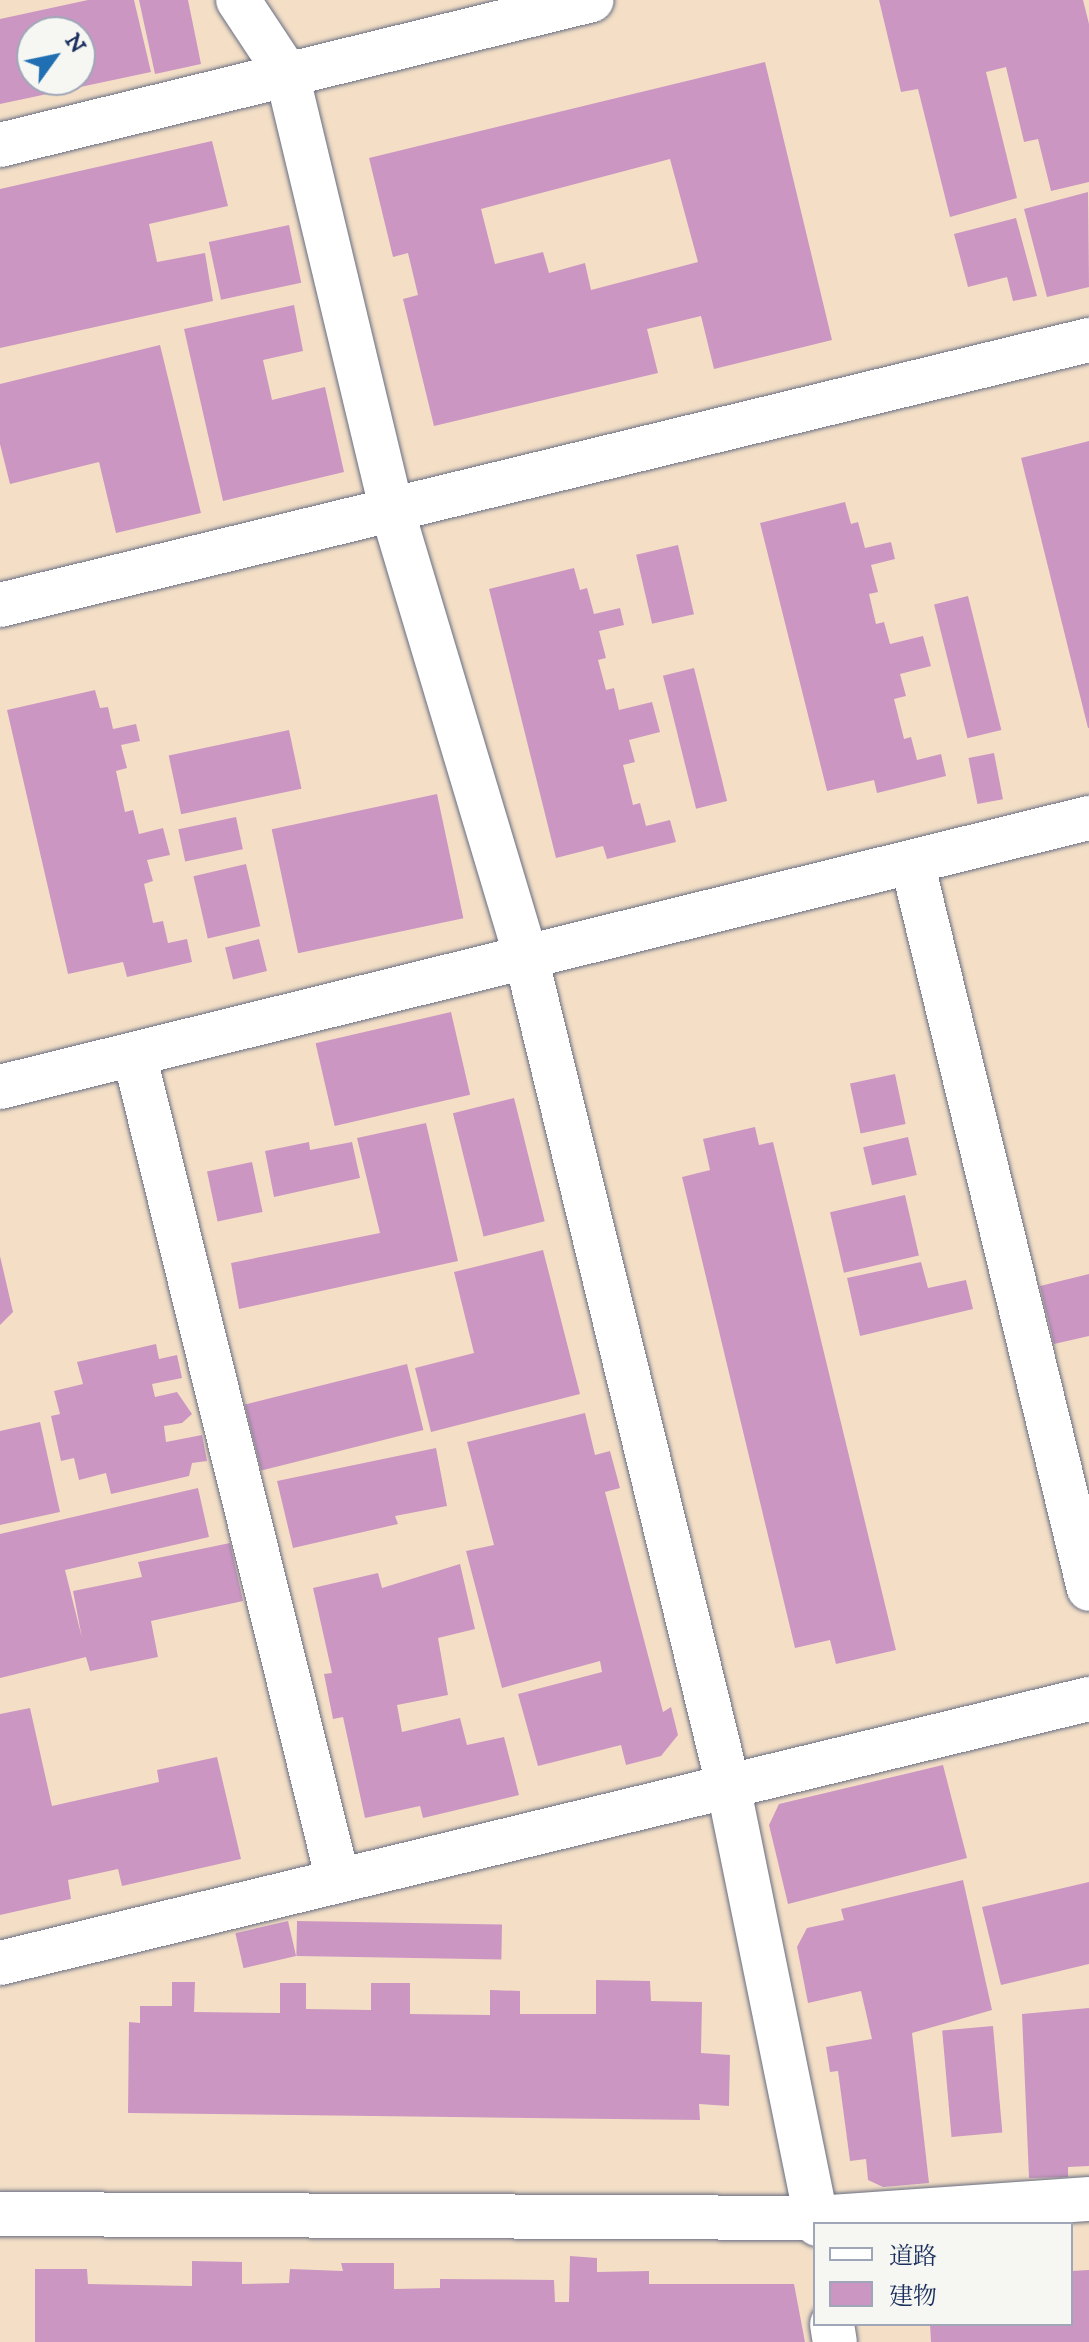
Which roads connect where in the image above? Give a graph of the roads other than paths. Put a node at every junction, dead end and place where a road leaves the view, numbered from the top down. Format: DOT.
graph roads {
  1 [pos="238,0"];
  2 [pos="592,0"];
  3 [pos="287,74"];
  4 [pos="0,145"];
  5 [pos="1089,340"];
  6 [pos="392,510"];
  7 [pos="0,605"];
  8 [pos="1089,818"];
  9 [pos="912,862"];
  10 [pos="526,957"];
  11 [pos="134,1054"];
  12 [pos="0,1087"];
  13 [pos="1089,1589"];
  14 [pos="1089,1699"];
  15 [pos="728,1785"];
  16 [pos="338,1880"];
  17 [pos="0,1963"];
  18 [pos="1089,2199"];
  19 [pos="0,2214"];
  20 [pos="817,2221"];
  1 -- 3 [label="street"];
  2 -- 3 [label="street"];
  3 -- 4 [label="street"];
  3 -- 6 [label="street"];
  5 -- 6 [label="street"];
  6 -- 7 [label="street"];
  6 -- 10 [label="street"];
  8 -- 9 [label="street"];
  9 -- 10 [label="street"];
  9 -- 13 [label="street"];
  10 -- 11 [label="street"];
  10 -- 15 [label="street"];
  11 -- 12 [label="street"];
  11 -- 16 [label="street"];
  14 -- 15 [label="street"];
  15 -- 16 [label="street"];
  15 -- 20 [label="street"];
  16 -- 17 [label="street"];
  18 -- 20 [label="street"];
  19 -- 20 [label="street"];
}
